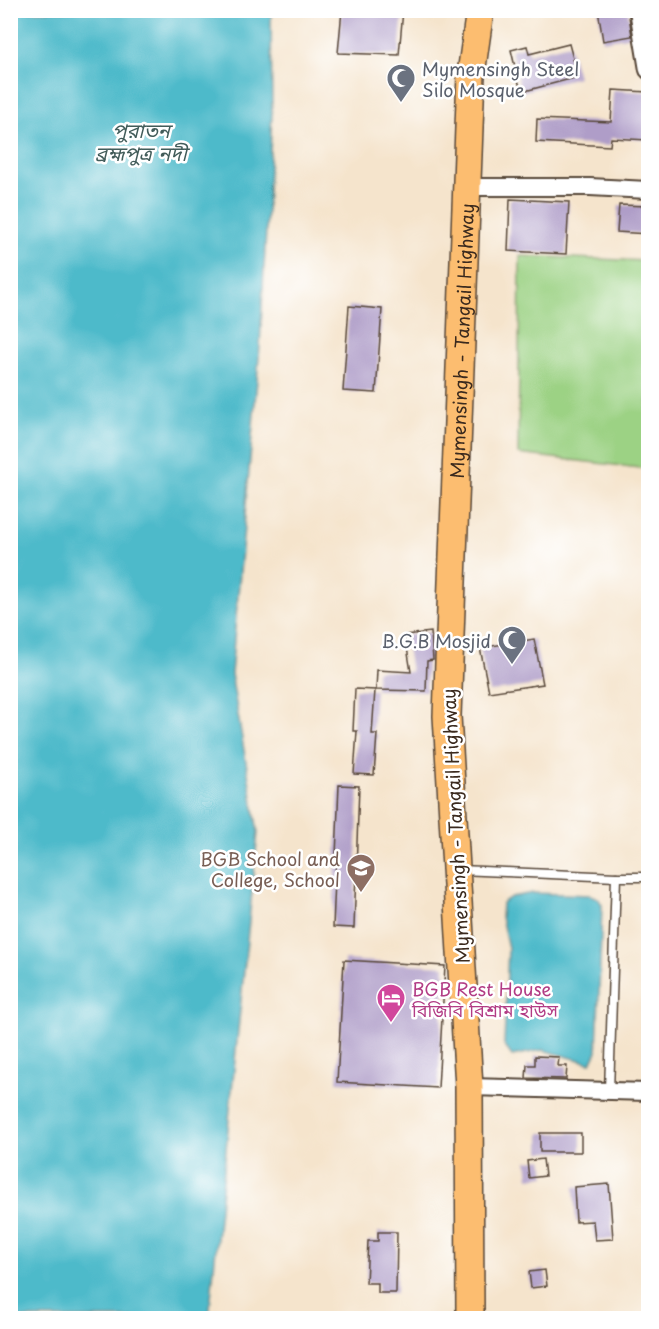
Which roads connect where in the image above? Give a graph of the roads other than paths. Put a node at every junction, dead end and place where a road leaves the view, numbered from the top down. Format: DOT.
graph roads {
  1 [pos="480,10"];
  2 [pos="638,10"];
  3 [pos="648,70"];
  4 [pos="467,187"];
  5 [pos="648,190"];
  6 [pos="455,870"];
  7 [pos="616,877"];
  8 [pos="648,877"];
  9 [pos="469,1088"];
  10 [pos="609,1091"];
  11 [pos="648,1092"];
  12 [pos="470,1318"];
  1 -- 4 [label="highway, Mymensingh - Tangail Highway"];
  2 -- 3 [label="street"];
  4 -- 5 [label="street"];
  4 -- 6 [label="highway, Mymensingh - Tangail Highway"];
  6 -- 7 [label="lane"];
  6 -- 9 [label="highway, Mymensingh - Tangail Highway"];
  7 -- 8 [label="lane"];
  7 -- 10 [label="lane"];
  9 -- 10 [label="street"];
  9 -- 12 [label="highway, Mymensingh - Tangail Highway"];
  10 -- 11 [label="street"];
}
